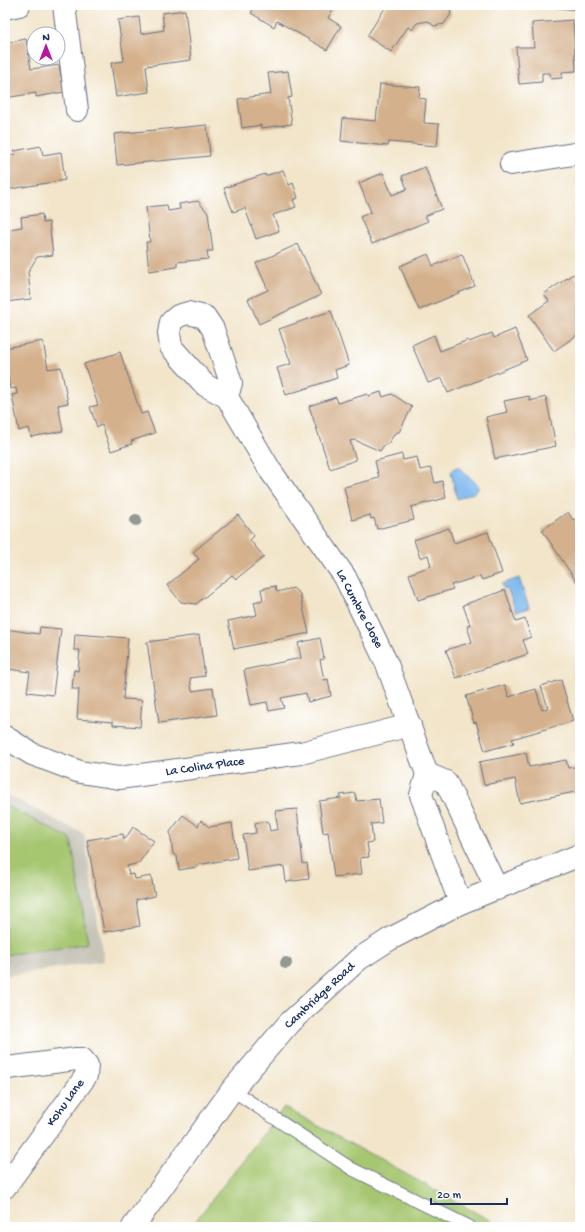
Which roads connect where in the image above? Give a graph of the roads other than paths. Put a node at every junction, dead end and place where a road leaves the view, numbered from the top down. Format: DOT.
graph roads {
  1 [pos="19,5"];
  2 [pos="64,5"];
  3 [pos="5,8"];
  4 [pos="77,110"];
  5 [pos="580,153"];
  6 [pos="511,164"];
  7 [pos="227,397"];
  8 [pos="410,725"];
  9 [pos="5,738"];
  10 [pos="427,774"];
  11 [pos="580,855"];
  12 [pos="497,889"];
  13 [pos="460,903"];
  14 [pos="8,1068"];
  15 [pos="232,1090"];
  16 [pos="5,1187"];
  17 [pos="133,1227"];
  18 [pos="470,1227"];
  1 -- 3 [label="street"];
  2 -- 4 [label="street"];
  5 -- 6 [label="street"];
  7 -- 8 [label="street, La Cumbre Close"];
  8 -- 9 [label="street, La Colina Place"];
  8 -- 10 [label="street, La Cumbre Close"];
  10 -- 12 [label="street"];
  10 -- 13 [label="street"];
  11 -- 12 [label="street, Cambridge Road"];
  12 -- 13 [label="street, Cambridge Road"];
  13 -- 15 [label="street, Cambridge Road"];
  14 -- 16 [label="street, Kohu Lane"];
  15 -- 17 [label="street, Cambridge Road"];
  15 -- 18 [label="lane"];
}
